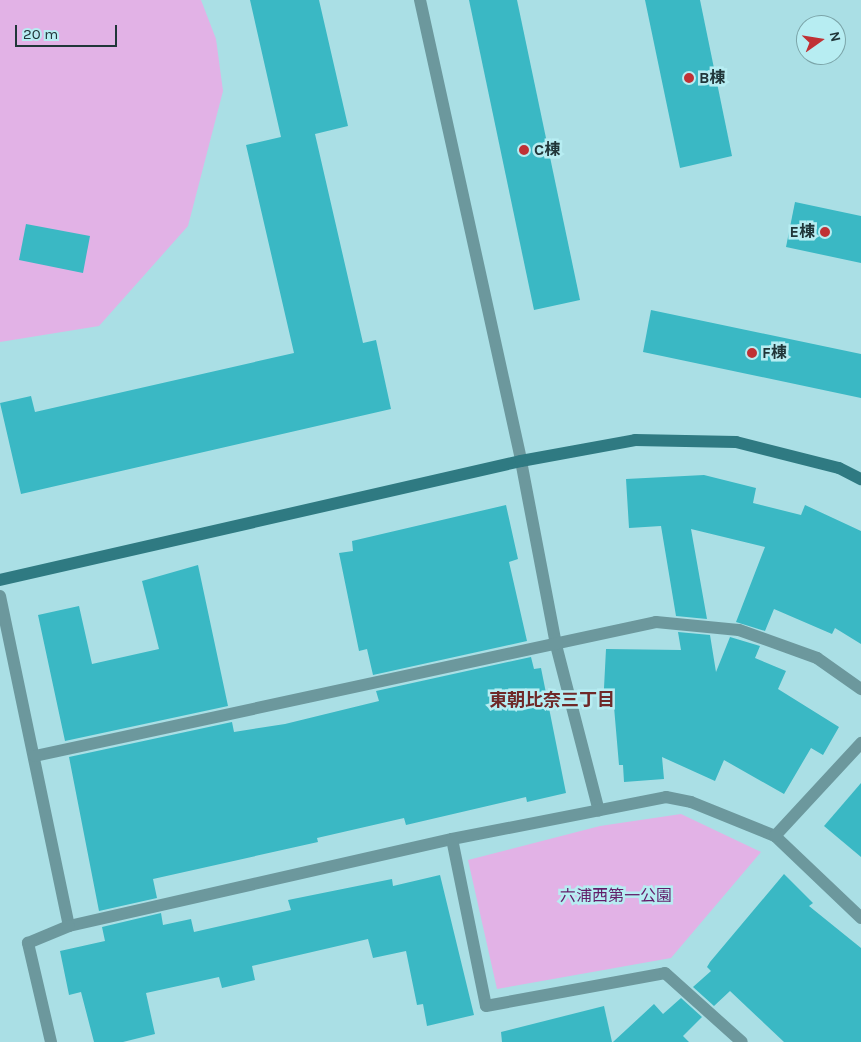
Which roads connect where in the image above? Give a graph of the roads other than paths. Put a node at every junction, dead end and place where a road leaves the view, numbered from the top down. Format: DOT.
graph roads {
  1 [pos="420,0"];
  2 [pos="521,461"];
  3 [pos="861,479"];
  4 [pos="0,580"];
  5 [pos="0,596"];
  6 [pos="556,645"];
  7 [pos="861,689"];
  8 [pos="861,743"];
  9 [pos="35,756"];
  10 [pos="599,811"];
  11 [pos="775,836"];
  12 [pos="452,839"];
  13 [pos="861,918"];
  14 [pos="69,926"];
  15 [pos="51,1042"];
  16 [pos="742,1042"];
  1 -- 2 [label="street"];
  2 -- 3 [label="street"];
  2 -- 4 [label="street"];
  2 -- 6 [label="street"];
  5 -- 9 [label="street"];
  6 -- 7 [label="street"];
  6 -- 9 [label="street"];
  6 -- 10 [label="street"];
  8 -- 11 [label="street"];
  9 -- 14 [label="street"];
  10 -- 11 [label="street"];
  10 -- 12 [label="street"];
  11 -- 13 [label="street"];
  12 -- 14 [label="street"];
  12 -- 16 [label="street"];
  14 -- 15 [label="street"];
}
